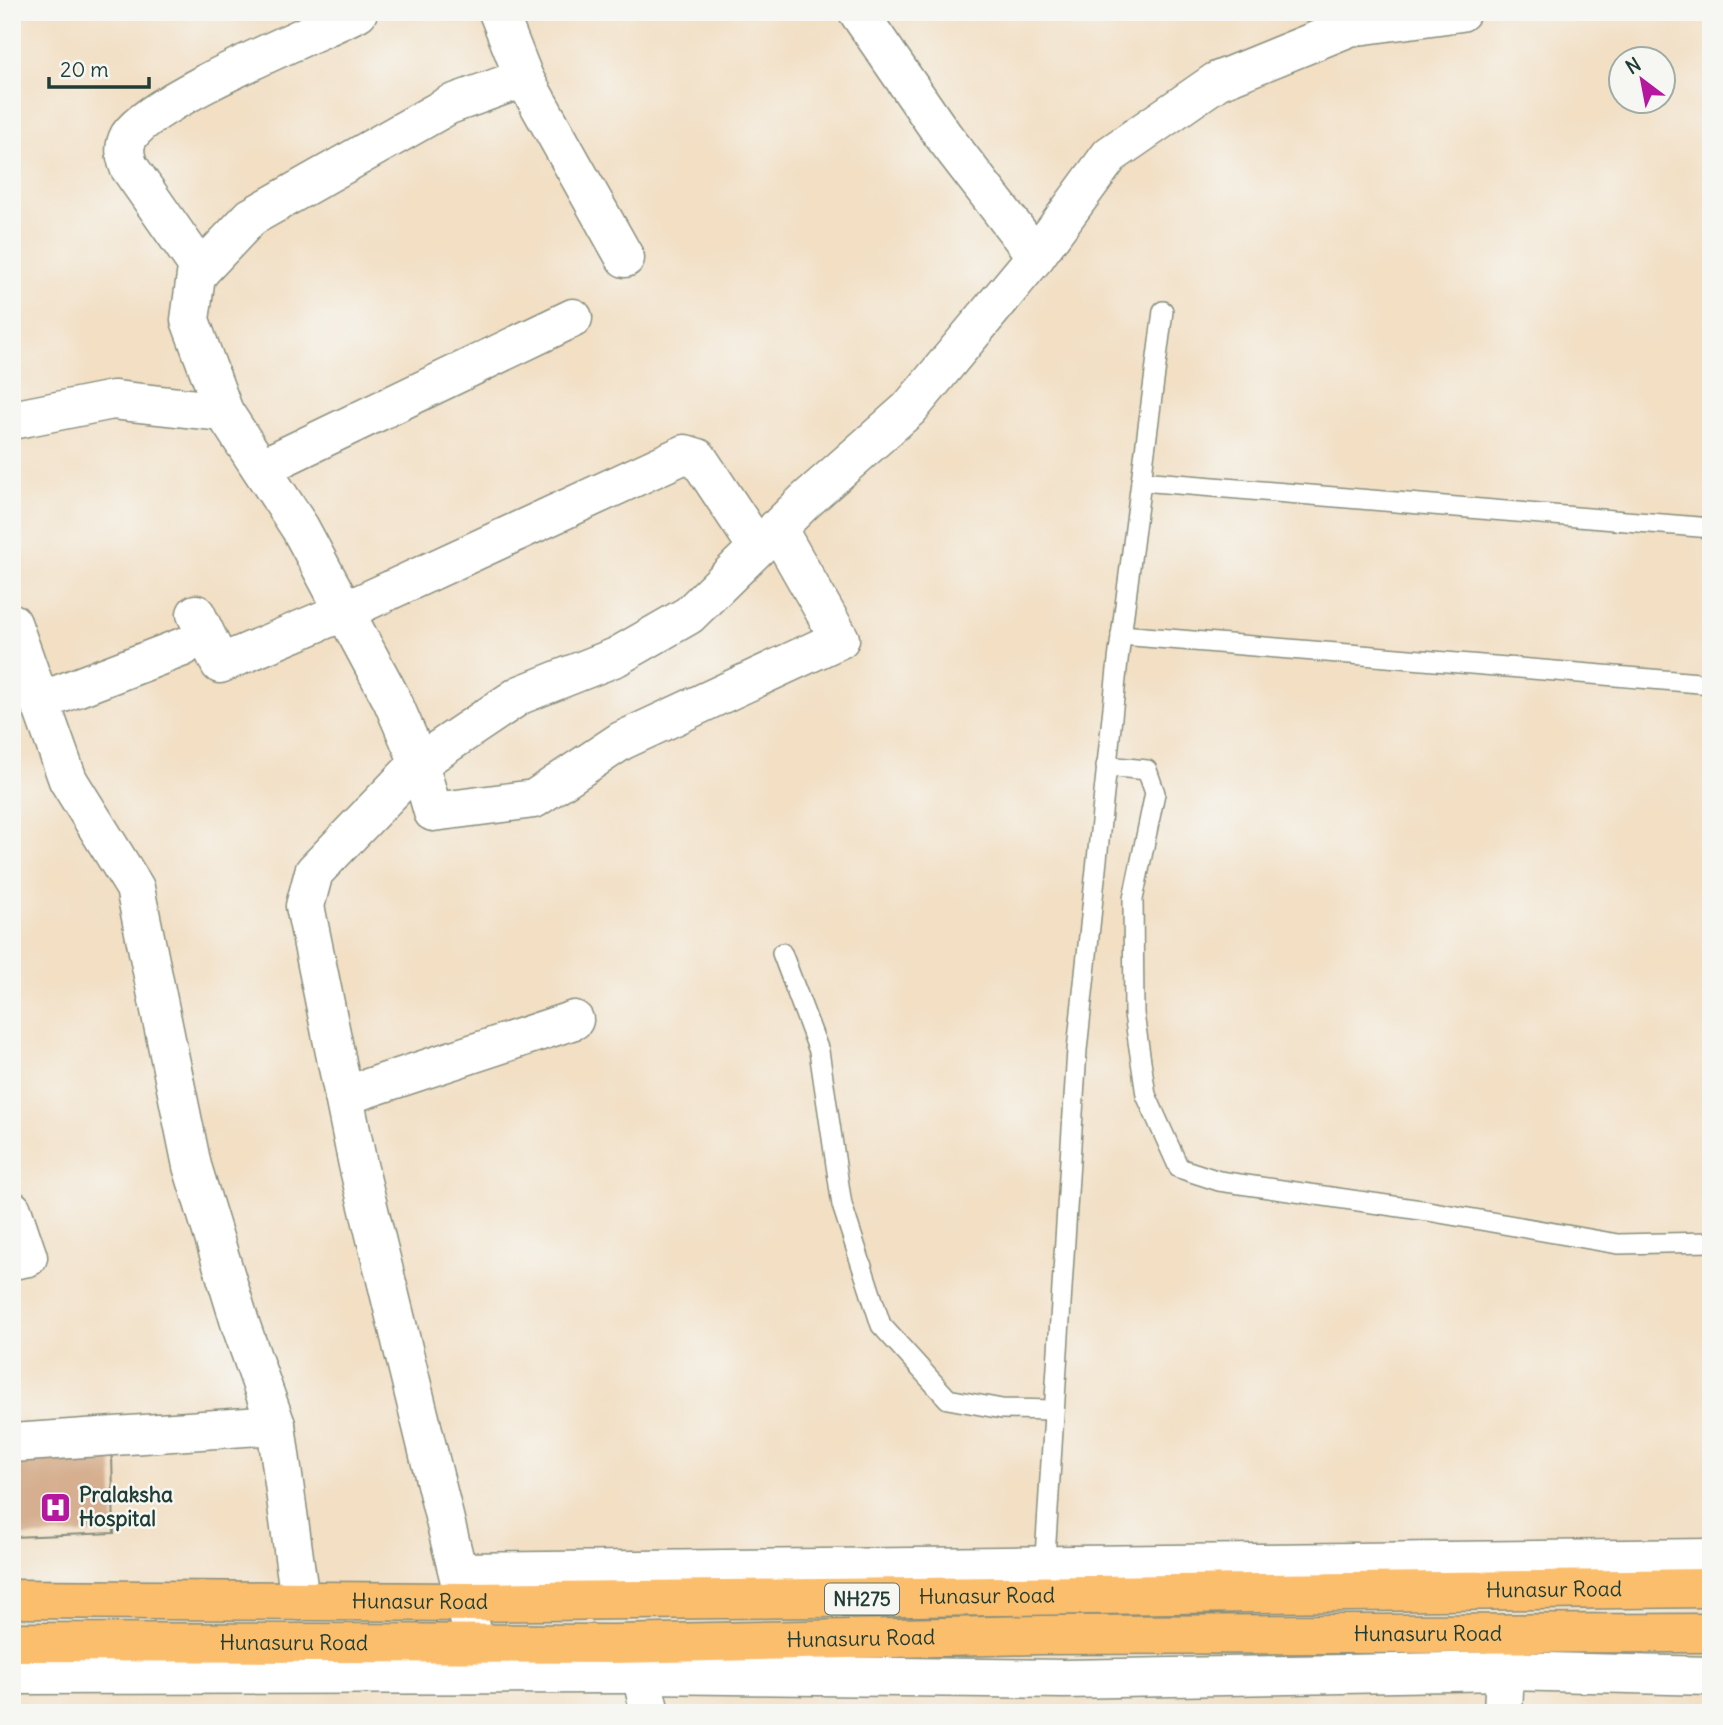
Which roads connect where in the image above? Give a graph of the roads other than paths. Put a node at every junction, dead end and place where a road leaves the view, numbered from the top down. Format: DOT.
graph roads {
  1 [pos="358,12"];
  2 [pos="498,12"];
  3 [pos="858,12"];
  4 [pos="1461,12"];
  5 [pos="524,78"];
  6 [pos="1036,256"];
  7 [pos="625,258"];
  8 [pos="201,270"];
  9 [pos="1163,311"];
  10 [pos="573,318"];
  11 [pos="224,412"];
  12 [pos="12,420"];
  13 [pos="261,468"];
  14 [pos="1141,481"];
  15 [pos="1711,528"];
  16 [pos="767,538"];
  17 [pos="345,611"];
  18 [pos="12,623"];
  19 [pos="1121,635"];
  20 [pos="1711,684"];
  21 [pos="39,702"];
  22 [pos="419,763"];
  23 [pos="1107,766"];
  24 [pos="782,953"];
  25 [pos="574,1020"];
  26 [pos="344,1096"];
  27 [pos="12,1210"];
  28 [pos="1711,1242"];
  29 [pos="12,1260"];
  30 [pos="1055,1410"];
  31 [pos="276,1425"];
  32 [pos="12,1443"];
  33 [pos="1711,1558"];
  34 [pos="1044,1582"];
  35 [pos="462,1587"];
  36 [pos="1711,1588"];
  37 [pos="12,1599"];
  38 [pos="300,1601"];
  39 [pos="1506,1632"];
  40 [pos="1711,1633"];
  41 [pos="12,1643"];
  42 [pos="475,1643"];
  43 [pos="1505,1671"];
  44 [pos="641,1674"];
  45 [pos="12,1675"];
  46 [pos="1711,1676"];
  47 [pos="650,1713"];
  48 [pos="1503,1713"];
  1 -- 8 [label="street"];
  2 -- 5 [label="street"];
  3 -- 6 [label="street"];
  4 -- 6 [label="street"];
  5 -- 7 [label="street"];
  5 -- 8 [label="street"];
  6 -- 16 [label="street"];
  8 -- 11 [label="street"];
  9 -- 14 [label="lane"];
  10 -- 13 [label="street"];
  11 -- 12 [label="street"];
  11 -- 13 [label="street"];
  13 -- 17 [label="street"];
  14 -- 15 [label="lane"];
  14 -- 19 [label="lane"];
  16 -- 17 [label="street"];
  16 -- 22 [label="street"];
  16 -- 22 [label="street"];
  17 -- 21 [label="street"];
  17 -- 22 [label="street"];
  18 -- 21 [label="street"];
  19 -- 20 [label="lane"];
  19 -- 23 [label="lane"];
  21 -- 31 [label="street"];
  22 -- 26 [label="street"];
  23 -- 28 [label="lane"];
  23 -- 30 [label="lane"];
  24 -- 30 [label="lane"];
  25 -- 26 [label="street"];
  26 -- 35 [label="street"];
  27 -- 29 [label="street"];
  30 -- 34 [label="lane"];
  31 -- 32 [label="street"];
  31 -- 38 [label="street"];
  33 -- 34 [label="street"];
  34 -- 35 [label="highway, Hunasur Road / NH275"];
  34 -- 36 [label="highway, Hunasur Road / NH275"];
  35 -- 38 [label="highway, Hunasur Road / NH275"];
  35 -- 42 [label="street"];
  37 -- 38 [label="highway, Hunasur Road / NH275"];
  39 -- 40 [label="highway, Hunasuru Road / NH275"];
  39 -- 42 [label="highway, Hunasuru Road / NH275"];
  39 -- 43 [label="street"];
  41 -- 42 [label="highway, Hunasuru Road / NH275"];
  43 -- 44 [label="street"];
  43 -- 46 [label="street"];
  43 -- 48 [label="street"];
  44 -- 45 [label="street"];
  44 -- 47 [label="street"];
}
